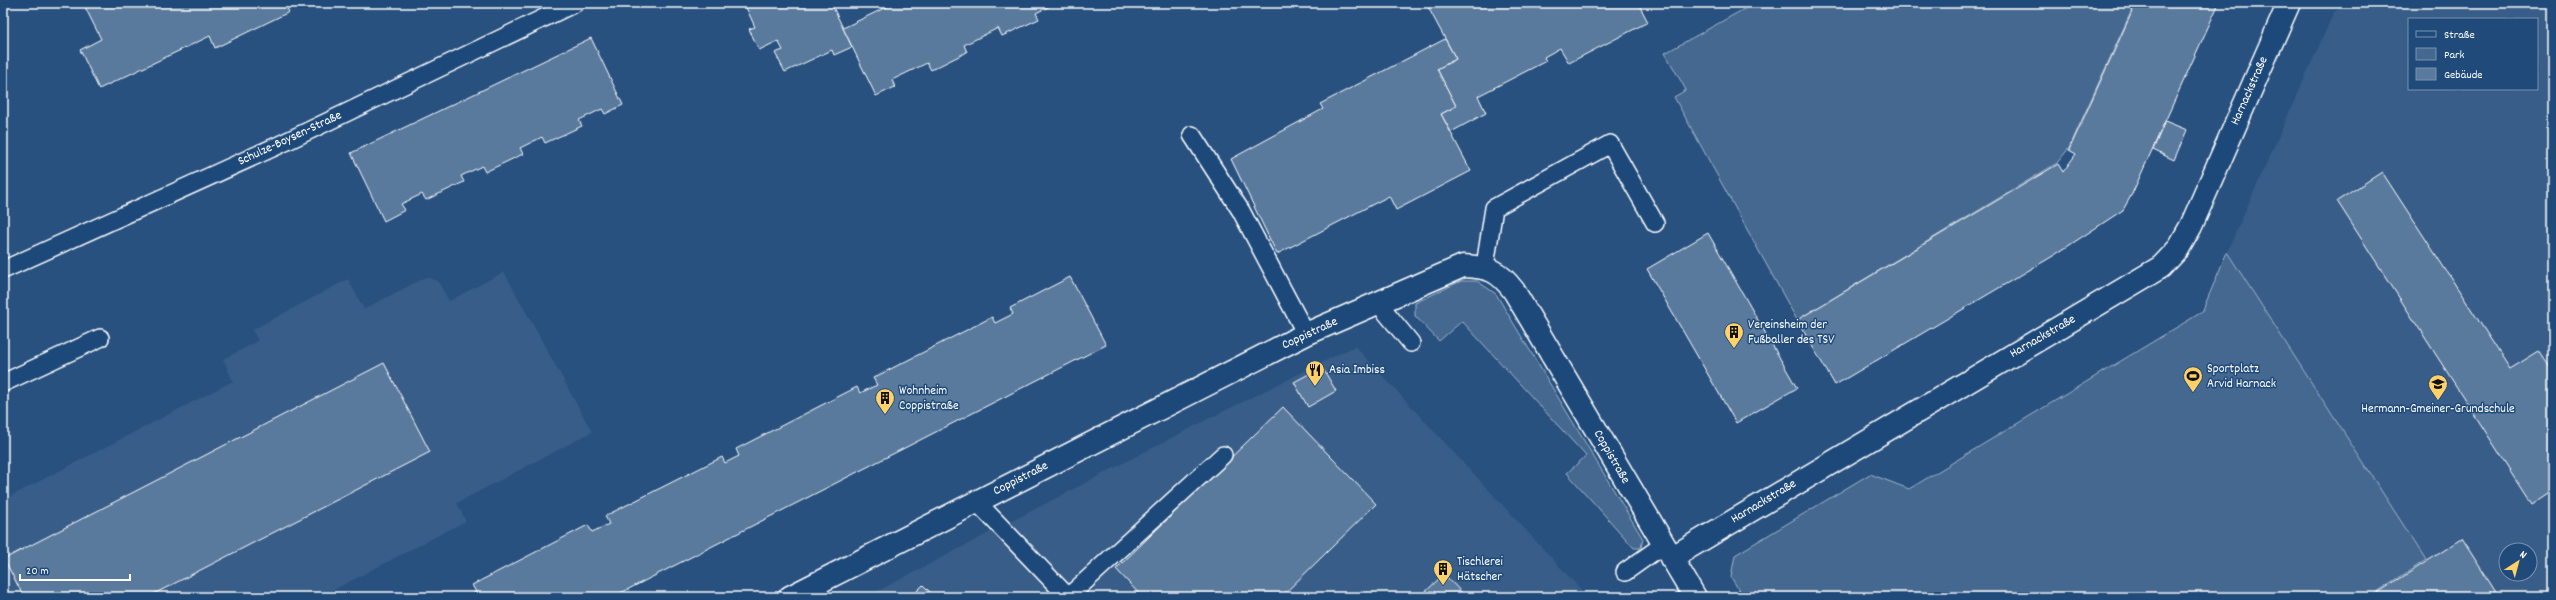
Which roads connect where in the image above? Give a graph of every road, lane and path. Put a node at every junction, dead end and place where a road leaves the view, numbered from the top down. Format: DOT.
graph roads {
  1 [pos="575,3"];
  2 [pos="2289,3"];
  3 [pos="1192,135"];
  4 [pos="1655,223"];
  5 [pos="1485,266"];
  6 [pos="3,270"];
  7 [pos="1379,304"];
  8 [pos="1306,334"];
  9 [pos="100,338"];
  10 [pos="1411,342"];
  11 [pos="3,383"];
  12 [pos="1223,455"];
  13 [pos="977,502"];
  14 [pos="1667,551"];
  15 [pos="1625,572"];
  16 [pos="790,597"];
  17 [pos="1068,597"];
  18 [pos="1695,597"];
  1 -- 6 [label="lane, Schulze-Boysen-Straße"];
  2 -- 14 [label="street, Harnackstraße"];
  3 -- 8 [label="lane"];
  4 -- 5 [label="lane"];
  5 -- 7 [label="street, Coppistraße"];
  5 -- 14 [label="street, Coppistraße"];
  7 -- 8 [label="street, Coppistraße"];
  7 -- 10 [label="lane"];
  8 -- 13 [label="street, Coppistraße"];
  9 -- 11 [label="lane"];
  12 -- 17 [label="lane"];
  13 -- 16 [label="street, Coppistraße"];
  13 -- 17 [label="lane"];
  14 -- 15 [label="lane"];
  14 -- 18 [label="street, Coppistraße"];
}
